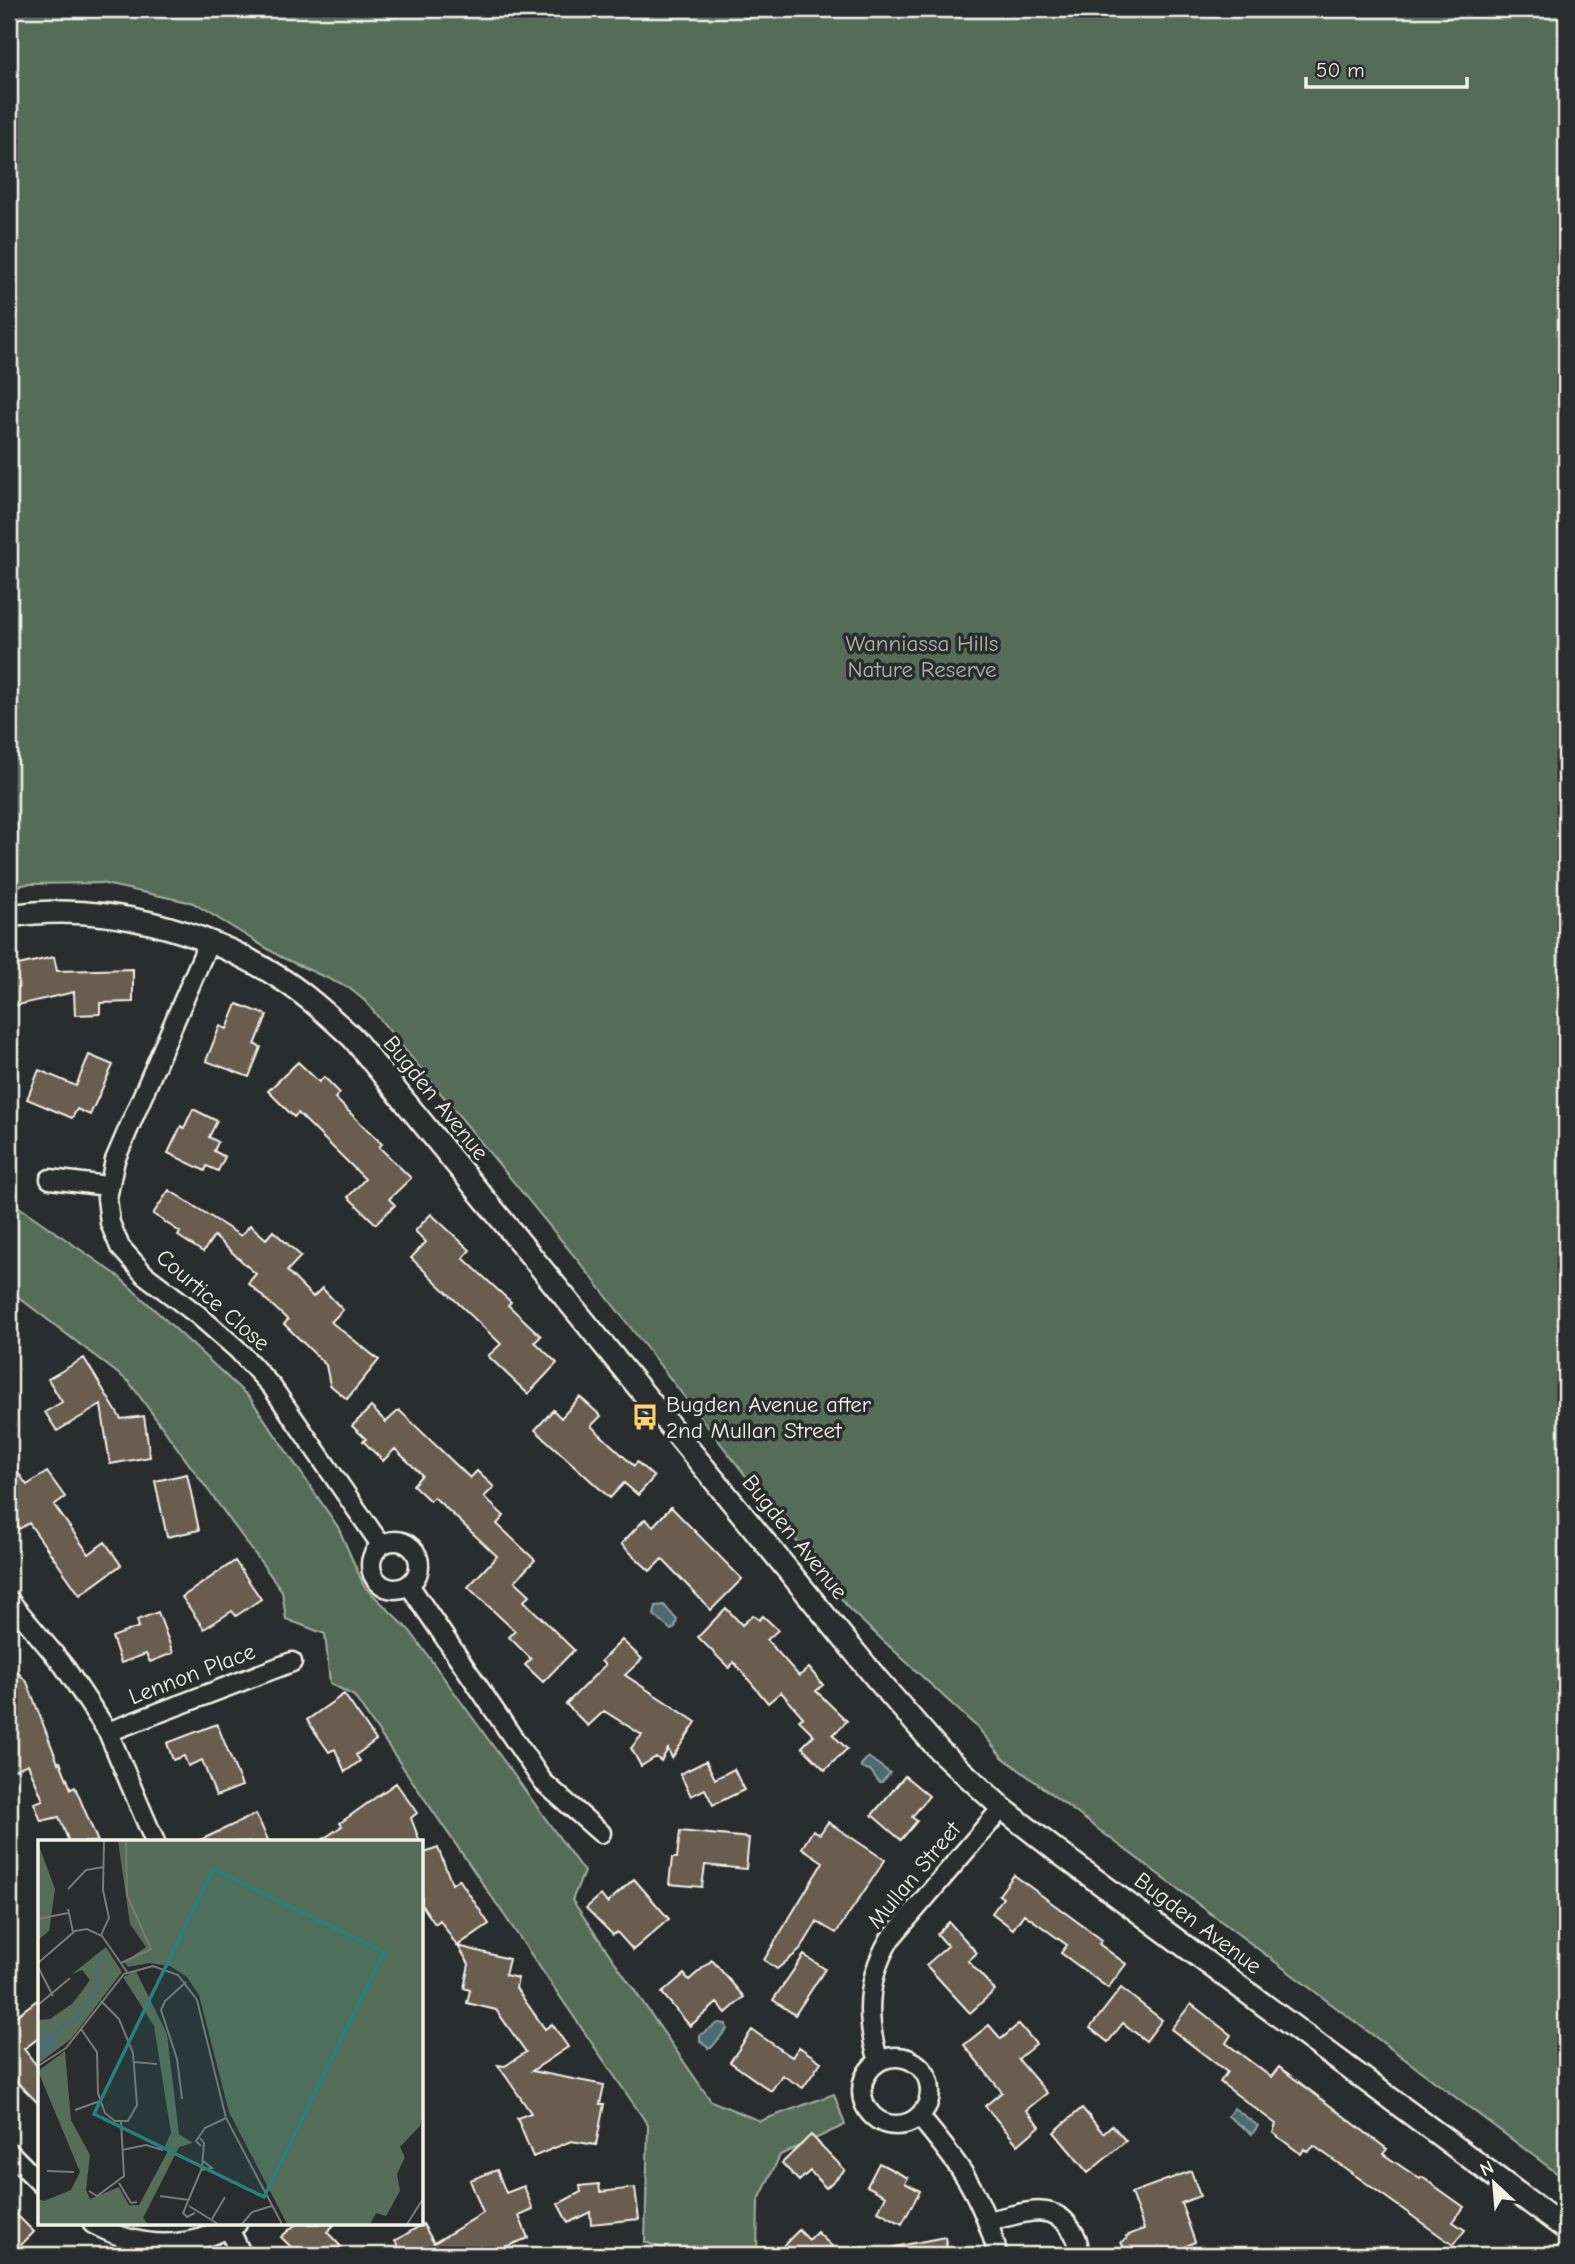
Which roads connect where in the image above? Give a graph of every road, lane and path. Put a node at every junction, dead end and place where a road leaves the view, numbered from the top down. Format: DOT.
graph roads {
  1 [pos="9,916"];
  2 [pos="209,942"];
  3 [pos="50,1179"];
  4 [pos="107,1186"];
  5 [pos="381,1545"];
  6 [pos="409,1585"];
  7 [pos="9,1600"];
  8 [pos="292,1662"];
  9 [pos="108,1732"];
  10 [pos="1002,1808"];
  11 [pos="601,1833"];
  12 [pos="154,1840"];
  13 [pos="879,2061"];
  14 [pos="919,2116"];
  15 [pos="9,2152"];
  16 [pos="38,2181"];
  17 [pos="989,2221"];
  18 [pos="97,2226"];
  19 [pos="233,2226"];
  20 [pos="1566,2229"];
  21 [pos="242,2255"];
  22 [pos="998,2255"];
  23 [pos="1078,2255"];
  1 -- 2 [label="street, Bugden Avenue"];
  2 -- 4 [label="street, Courtice Close"];
  2 -- 10 [label="street, Bugden Avenue"];
  3 -- 4 [label="street"];
  4 -- 5 [label="street, Courtice Close"];
  5 -- 6 [label="street"];
  5 -- 6 [label="street"];
  6 -- 11 [label="street"];
  7 -- 9 [label="street"];
  8 -- 9 [label="street, Lennon Place"];
  9 -- 12 [label="street"];
  10 -- 13 [label="street, Mullan Street"];
  10 -- 20 [label="street, Bugden Avenue"];
  13 -- 14 [label="street"];
  13 -- 14 [label="street"];
  14 -- 17 [label="street"];
  15 -- 16 [label="street"];
  17 -- 22 [label="street"];
  17 -- 23 [label="street"];
  18 -- 19 [label="street"];
  19 -- 21 [label="street"];
}
